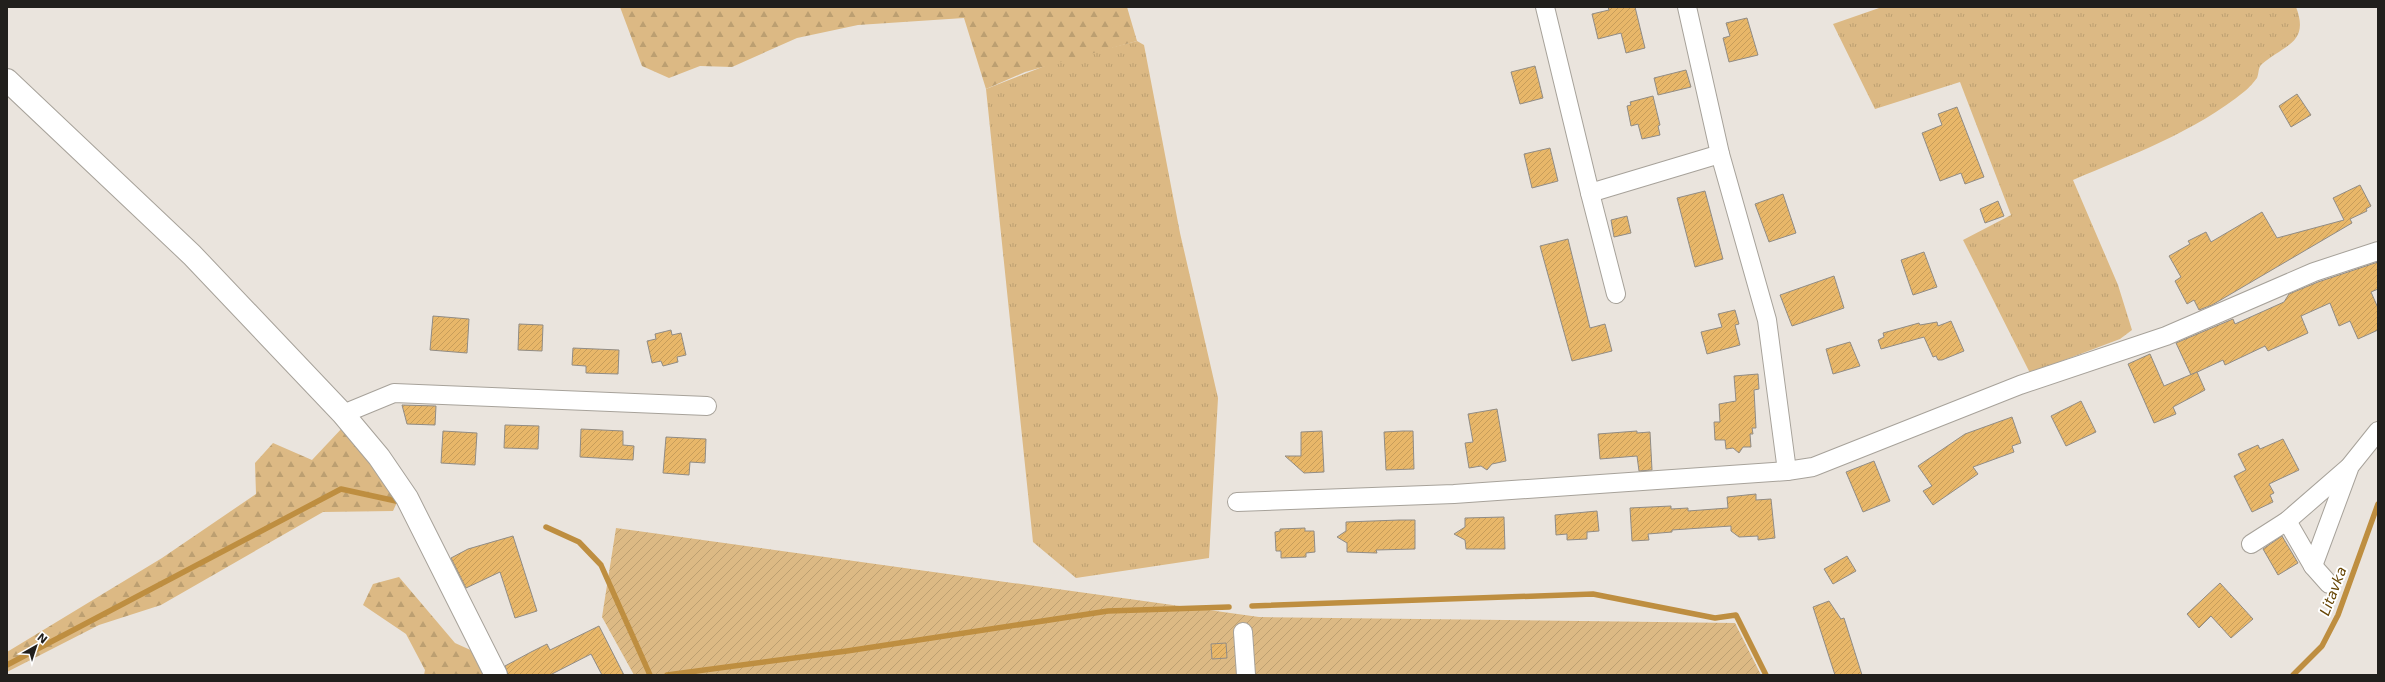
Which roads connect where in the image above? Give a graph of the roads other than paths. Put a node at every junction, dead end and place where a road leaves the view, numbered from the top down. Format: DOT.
graph roads {
  1 [pos="1545,7"];
  2 [pos="1687,7"];
  3 [pos="7,80"];
  4 [pos="1720,154"];
  5 [pos="1590,193"];
  6 [pos="2378,251"];
  7 [pos="1616,294"];
  8 [pos="707,406"];
  9 [pos="343,414"];
  10 [pos="2378,431"];
  11 [pos="2350,466"];
  12 [pos="1787,471"];
  13 [pos="1237,502"];
  14 [pos="2287,521"];
  15 [pos="2251,544"];
  16 [pos="2313,566"];
  17 [pos="2329,584"];
  18 [pos="1242,632"];
  19 [pos="496,675"];
  20 [pos="1246,675"];
  1 -- 5 [label="street"];
  2 -- 4 [label="street"];
  3 -- 9 [label="street"];
  4 -- 5 [label="street"];
  4 -- 12 [label="street"];
  5 -- 7 [label="street"];
  6 -- 12 [label="street"];
  8 -- 9 [label="street"];
  9 -- 19 [label="street"];
  10 -- 11 [label="street"];
  11 -- 14 [label="street"];
  11 -- 16 [label="street"];
  12 -- 13 [label="street"];
  14 -- 15 [label="street"];
  14 -- 16 [label="street"];
  16 -- 17 [label="street"];
  18 -- 20 [label="street"];
}
